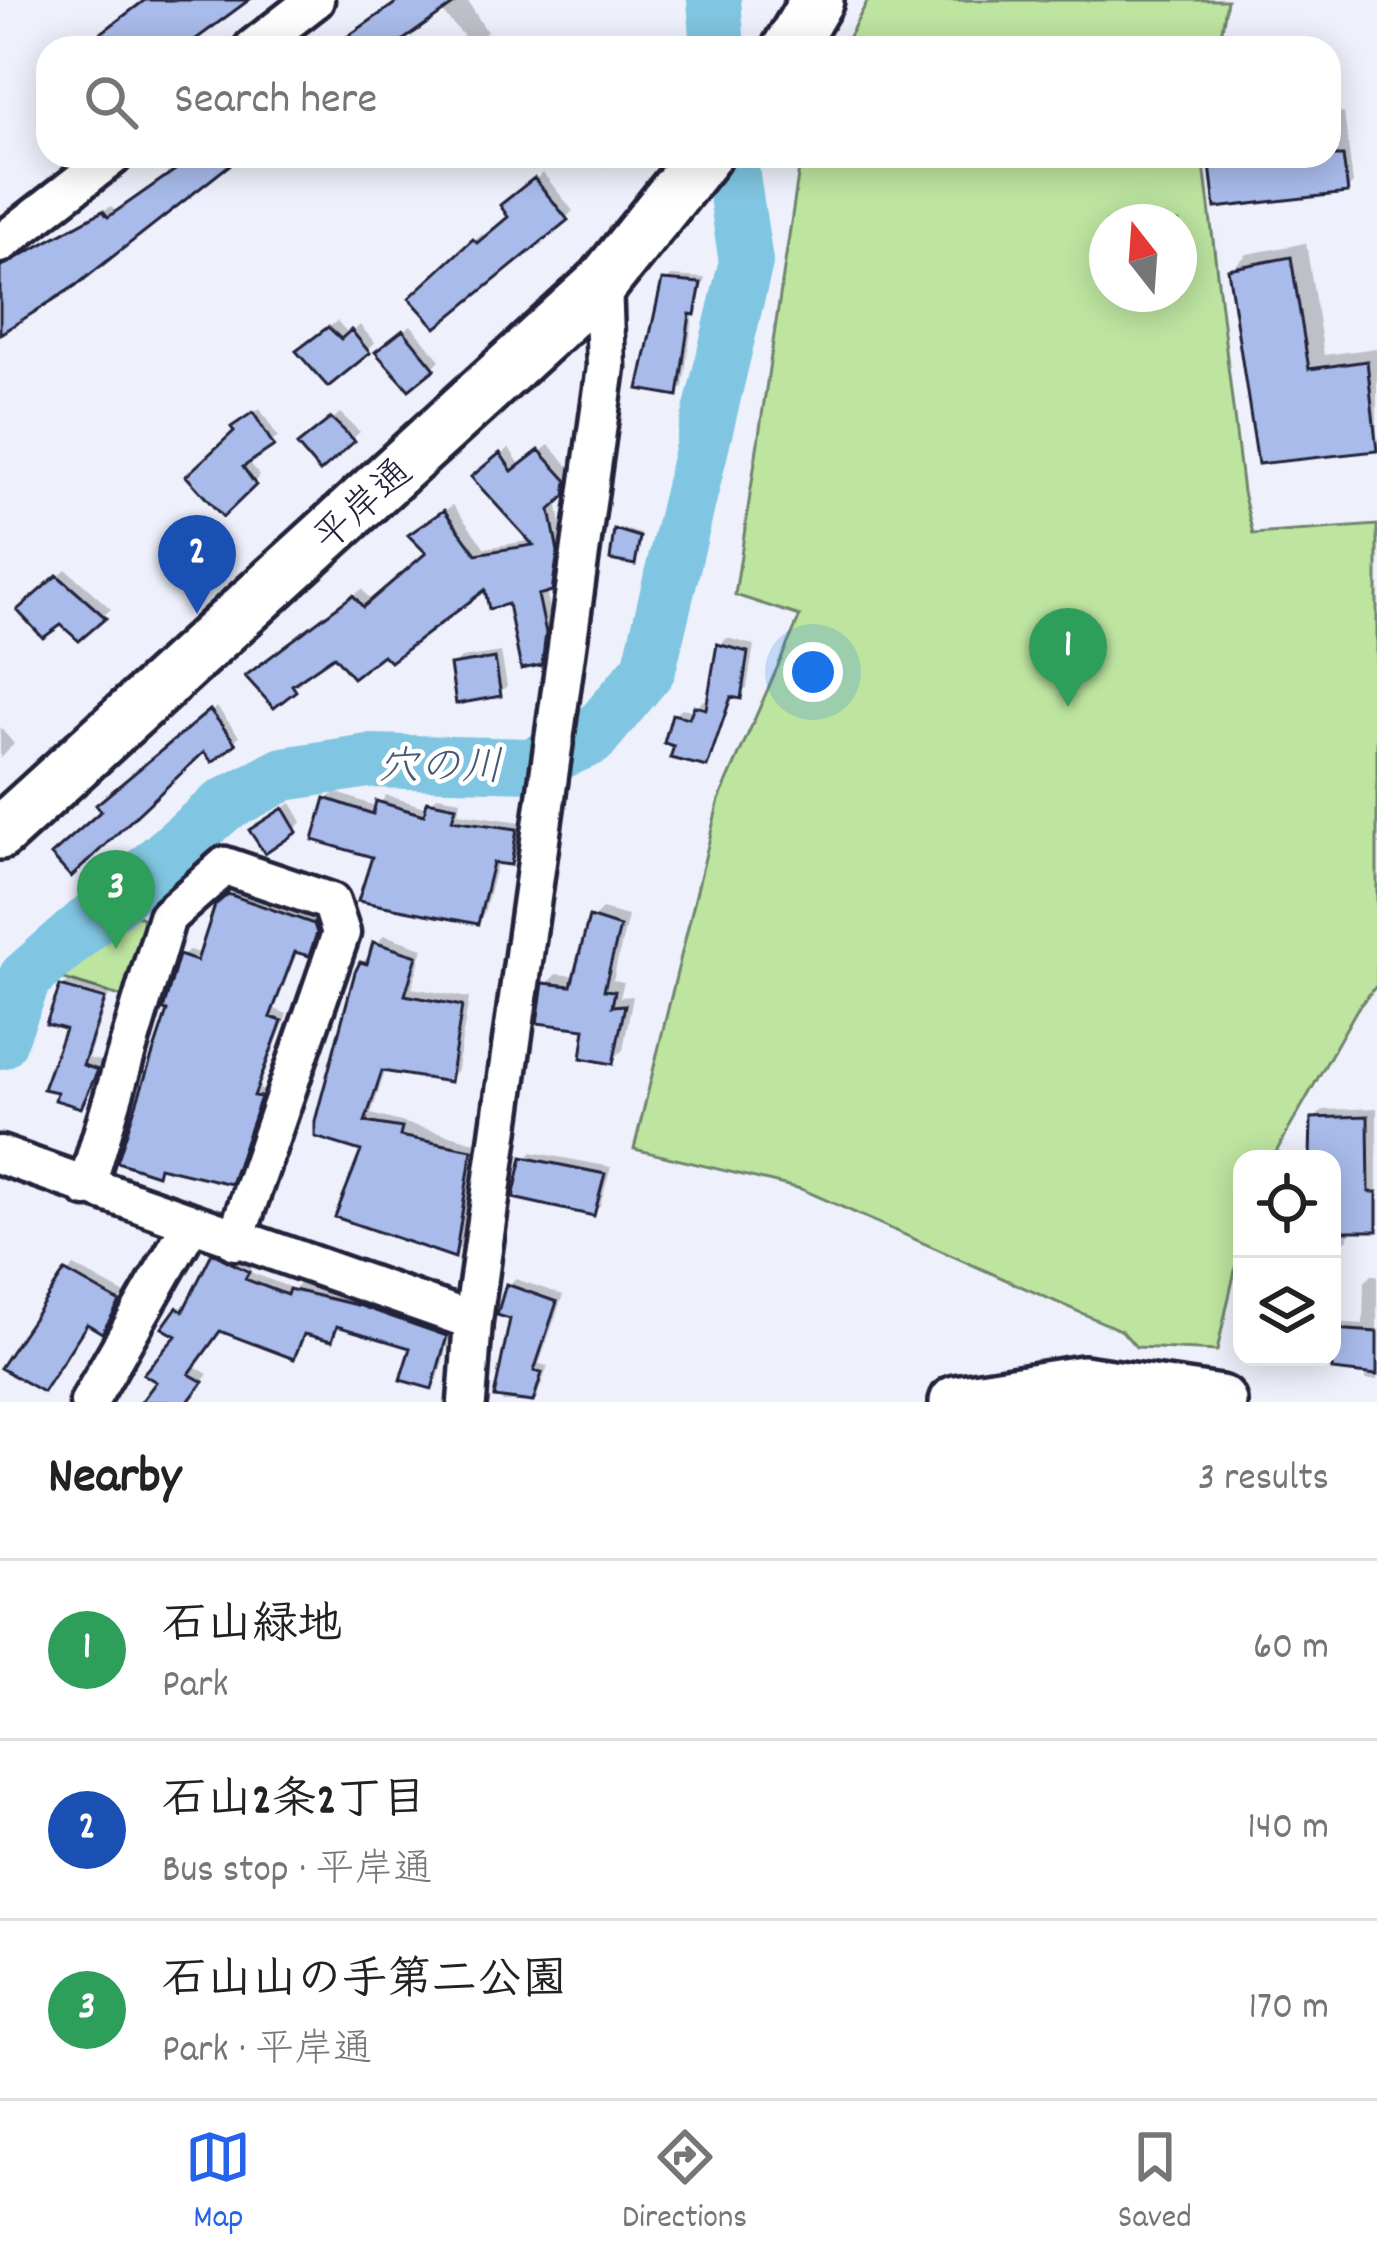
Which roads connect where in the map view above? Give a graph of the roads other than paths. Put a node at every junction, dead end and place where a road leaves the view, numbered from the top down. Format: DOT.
graph roads {
  1 [pos="315,0"];
  2 [pos="817,0"];
  3 [pos="268,36"];
  4 [pos="795,36"];
  5 [pos="98,168"];
  6 [pos="694,168"];
  7 [pos="0,244"];
  8 [pos="603,282"];
  9 [pos="0,833"];
  10 [pos="8,1158"];
  11 [pos="86,1188"];
  12 [pos="190,1225"];
  13 [pos="235,1241"];
  14 [pos="472,1322"];
  15 [pos="89,1402"];
  16 [pos="467,1402"];
  17 [pos="956,1402"];
  18 [pos="1220,1402"];
  1 -- 3 [label="street"];
  2 -- 4 [label="street"];
  5 -- 7 [label="street"];
  6 -- 8 [label="street, 平岸通"];
  8 -- 9 [label="street, 平岸通"];
  8 -- 14 [label="street"];
  10 -- 11 [label="street"];
  11 -- 12 [label="street"];
  11 -- 13 [label="street"];
  12 -- 13 [label="street"];
  12 -- 15 [label="street"];
  13 -- 14 [label="street"];
  14 -- 16 [label="street"];
  17 -- 18 [label="street"];
}
